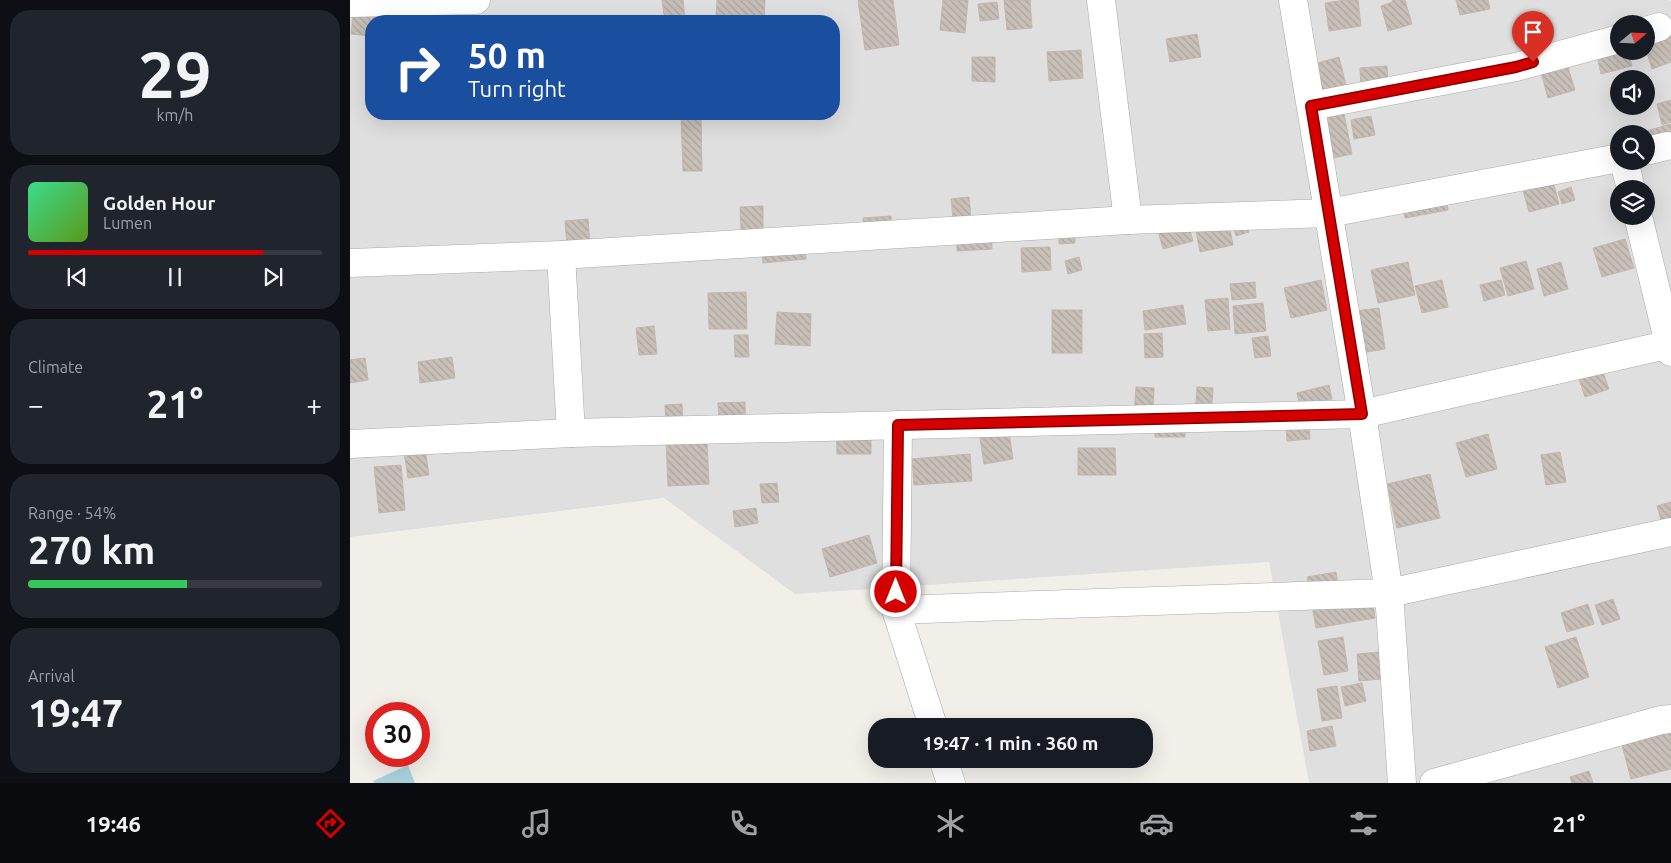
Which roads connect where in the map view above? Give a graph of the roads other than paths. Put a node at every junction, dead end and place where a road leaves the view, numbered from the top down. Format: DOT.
graph roads {
  1 [pos="476,0"];
  2 [pos="1101,0"];
  3 [pos="1293,0"];
  4 [pos="350,3"];
  5 [pos="1610,41"];
  6 [pos="1311,106"];
  7 [pos="1610,160"];
  8 [pos="1329,213"];
  9 [pos="1128,220"];
  10 [pos="1640,225"];
  11 [pos="561,254"];
  12 [pos="350,263"];
  13 [pos="1670,347"];
  14 [pos="1362,414"];
  15 [pos="898,425"];
  16 [pos="571,433"];
  17 [pos="350,444"];
  18 [pos="1671,532"];
  19 [pos="1389,593"];
  20 [pos="896,610"];
  21 [pos="930,718"];
  22 [pos="1671,719"];
  23 [pos="947,768"];
  24 [pos="951,783"];
  25 [pos="1402,783"];
  26 [pos="1434,783"];
  1 -- 4 [label="street"];
  2 -- 9 [label="street"];
  3 -- 6 [label="street"];
  5 -- 6 [label="street"];
  6 -- 8 [label="street"];
  7 -- 8 [label="street"];
  8 -- 9 [label="street"];
  8 -- 14 [label="street"];
  9 -- 11 [label="street"];
  10 -- 13 [label="street"];
  11 -- 12 [label="street"];
  11 -- 16 [label="street"];
  13 -- 14 [label="street"];
  14 -- 15 [label="street"];
  14 -- 19 [label="street"];
  15 -- 16 [label="street"];
  15 -- 20 [label="street"];
  16 -- 17 [label="street"];
  18 -- 19 [label="street"];
  19 -- 20 [label="street"];
  19 -- 25 [label="street"];
  20 -- 21 [label="street"];
  22 -- 26 [label="street"];
  23 -- 24 [label="street"];
}
